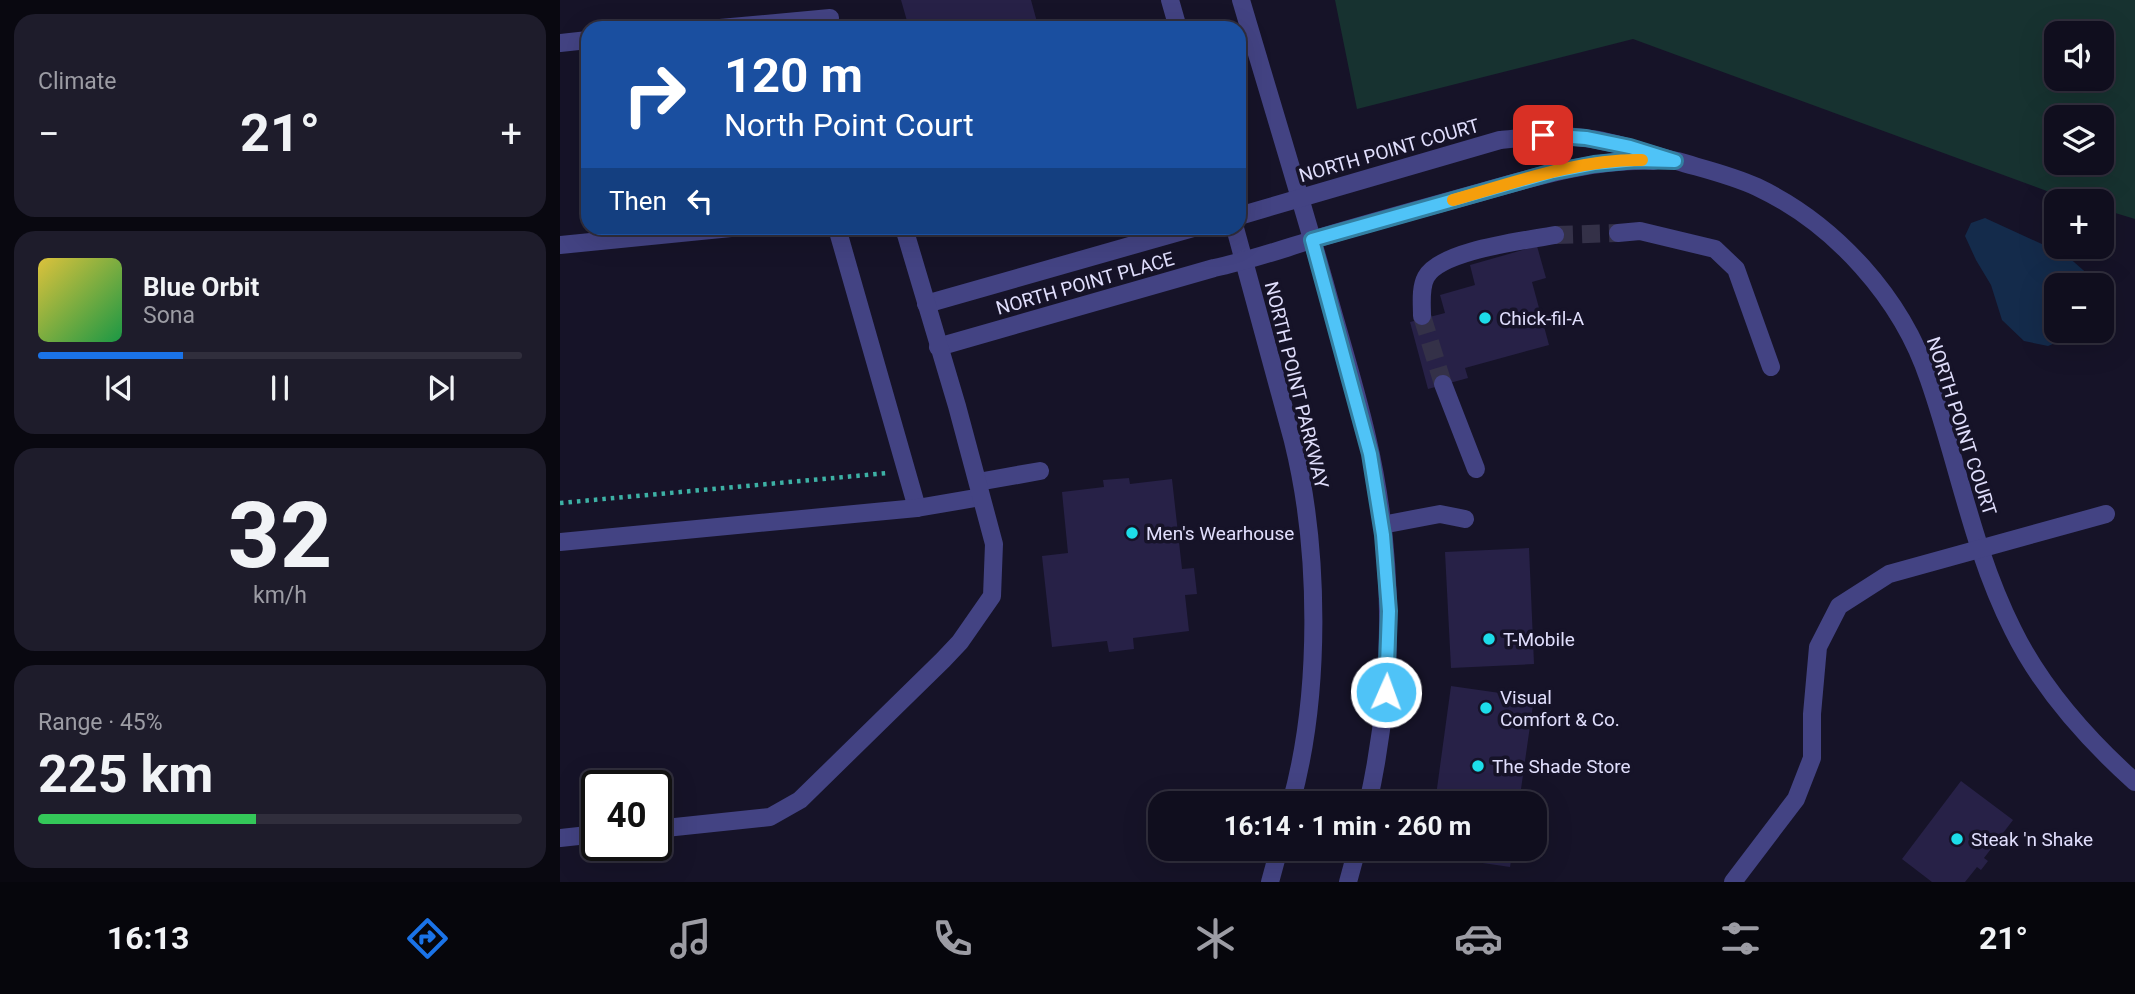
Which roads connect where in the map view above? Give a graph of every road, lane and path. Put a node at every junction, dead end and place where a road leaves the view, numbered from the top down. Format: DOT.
graph roads {
  1 [pos="822,0"];
  2 [pos="1170,0"];
  3 [pos="1241,0"];
  4 [pos="832,21"];
  5 [pos="1176,21"];
  6 [pos="581,41"];
  7 [pos="560,43"];
  8 [pos="1675,161"];
  9 [pos="1300,197"];
  10 [pos="1246,214"];
  11 [pos="1618,233"];
  12 [pos="656,235"];
  13 [pos="839,235"];
  14 [pos="906,235"];
  15 [pos="1168,235"];
  16 [pos="1237,235"];
  17 [pos="1555,235"];
  18 [pos="1312,240"];
  19 [pos="560,244"];
  20 [pos="1245,262"];
  21 [pos="926,304"];
  22 [pos="1422,316"];
  23 [pos="938,347"];
  24 [pos="1771,367"];
  25 [pos="1443,384"];
  26 [pos="1476,469"];
  27 [pos="906,471"];
  28 [pos="1040,471"];
  29 [pos="979,490"];
  30 [pos="560,503"];
  31 [pos="917,508"];
  32 [pos="2106,514"];
  33 [pos="1465,519"];
  34 [pos="1382,525"];
  35 [pos="560,542"];
  36 [pos="1980,547"];
  37 [pos="2135,782"];
  38 [pos="1293,791"];
  39 [pos="1371,791"];
  40 [pos="672,826"];
  41 [pos="581,836"];
  42 [pos="560,838"];
  43 [pos="1275,861"];
  44 [pos="1354,861"];
  45 [pos="1269,882"];
  46 [pos="1348,882"];
  47 [pos="1733,882"];
  1 -- 4 [label="street"];
  2 -- 5 [label="street"];
  3 -- 9 [label="street"];
  6 -- 7 [label="street"];
  8 -- 9 [label="street, NORTH POINT COURT"];
  8 -- 18 [label="street, NORTH POINT COURT"];
  8 -- 36 [label="street, NORTH POINT COURT"];
  9 -- 10 [label="street, NORTH POINT COURT"];
  9 -- 18 [label="street"];
  11 -- 24 [label="street"];
  12 -- 19 [label="street"];
  13 -- 27 [label="street"];
  14 -- 21 [label="street"];
  15 -- 21 [label="street, NORTH POINT PLACE"];
  16 -- 20 [label="street, NORTH POINT PARKWAY"];
  17 -- 22 [label="street"];
  18 -- 20 [label="street, NORTH POINT COURT"];
  18 -- 34 [label="street"];
  20 -- 23 [label="street, NORTH POINT PLACE"];
  20 -- 38 [label="street, NORTH POINT PARKWAY"];
  21 -- 23 [label="street"];
  23 -- 29 [label="street"];
  25 -- 26 [label="street"];
  27 -- 30 [label="path"];
  27 -- 31 [label="street"];
  28 -- 29 [label="street"];
  29 -- 31 [label="street"];
  29 -- 40 [label="street"];
  31 -- 35 [label="street"];
  32 -- 36 [label="street"];
  33 -- 34 [label="street"];
  34 -- 39 [label="street"];
  36 -- 37 [label="street, NORTH POINT COURT"];
  36 -- 47 [label="street"];
  41 -- 42 [label="street"];
  43 -- 45 [label="street"];
  44 -- 46 [label="street"];
}
